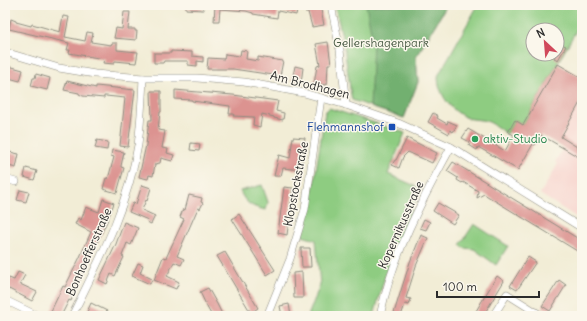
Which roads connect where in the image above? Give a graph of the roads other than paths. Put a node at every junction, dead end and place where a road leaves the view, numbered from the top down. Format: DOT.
graph roads {
  1 [pos="331,5"];
  2 [pos="5,52"];
  3 [pos="143,78"];
  4 [pos="321,98"];
  5 [pos="346,105"];
  6 [pos="451,147"];
  7 [pos="5,179"];
  8 [pos="16,182"];
  9 [pos="582,228"];
  10 [pos="5,300"];
  11 [pos="38,316"];
  12 [pos="72,316"];
  13 [pos="267,316"];
  14 [pos="380,316"];
  15 [pos="493,316"];
  16 [pos="542,316"];
  1 -- 5 [label="street"];
  2 -- 3 [label="street, Am Brodhagen"];
  3 -- 4 [label="street, Am Brodhagen"];
  3 -- 12 [label="street, Bonhoefferstraße"];
  4 -- 5 [label="street, Am Brodhagen"];
  4 -- 13 [label="street, Klopstockstraße"];
  5 -- 6 [label="street, Am Brodhagen"];
  6 -- 9 [label="street, Am Brodhagen"];
  6 -- 14 [label="street, Kopernikusstraße"];
  7 -- 8 [label="street"];
  10 -- 11 [label="street"];
  15 -- 16 [label="street"];
}
